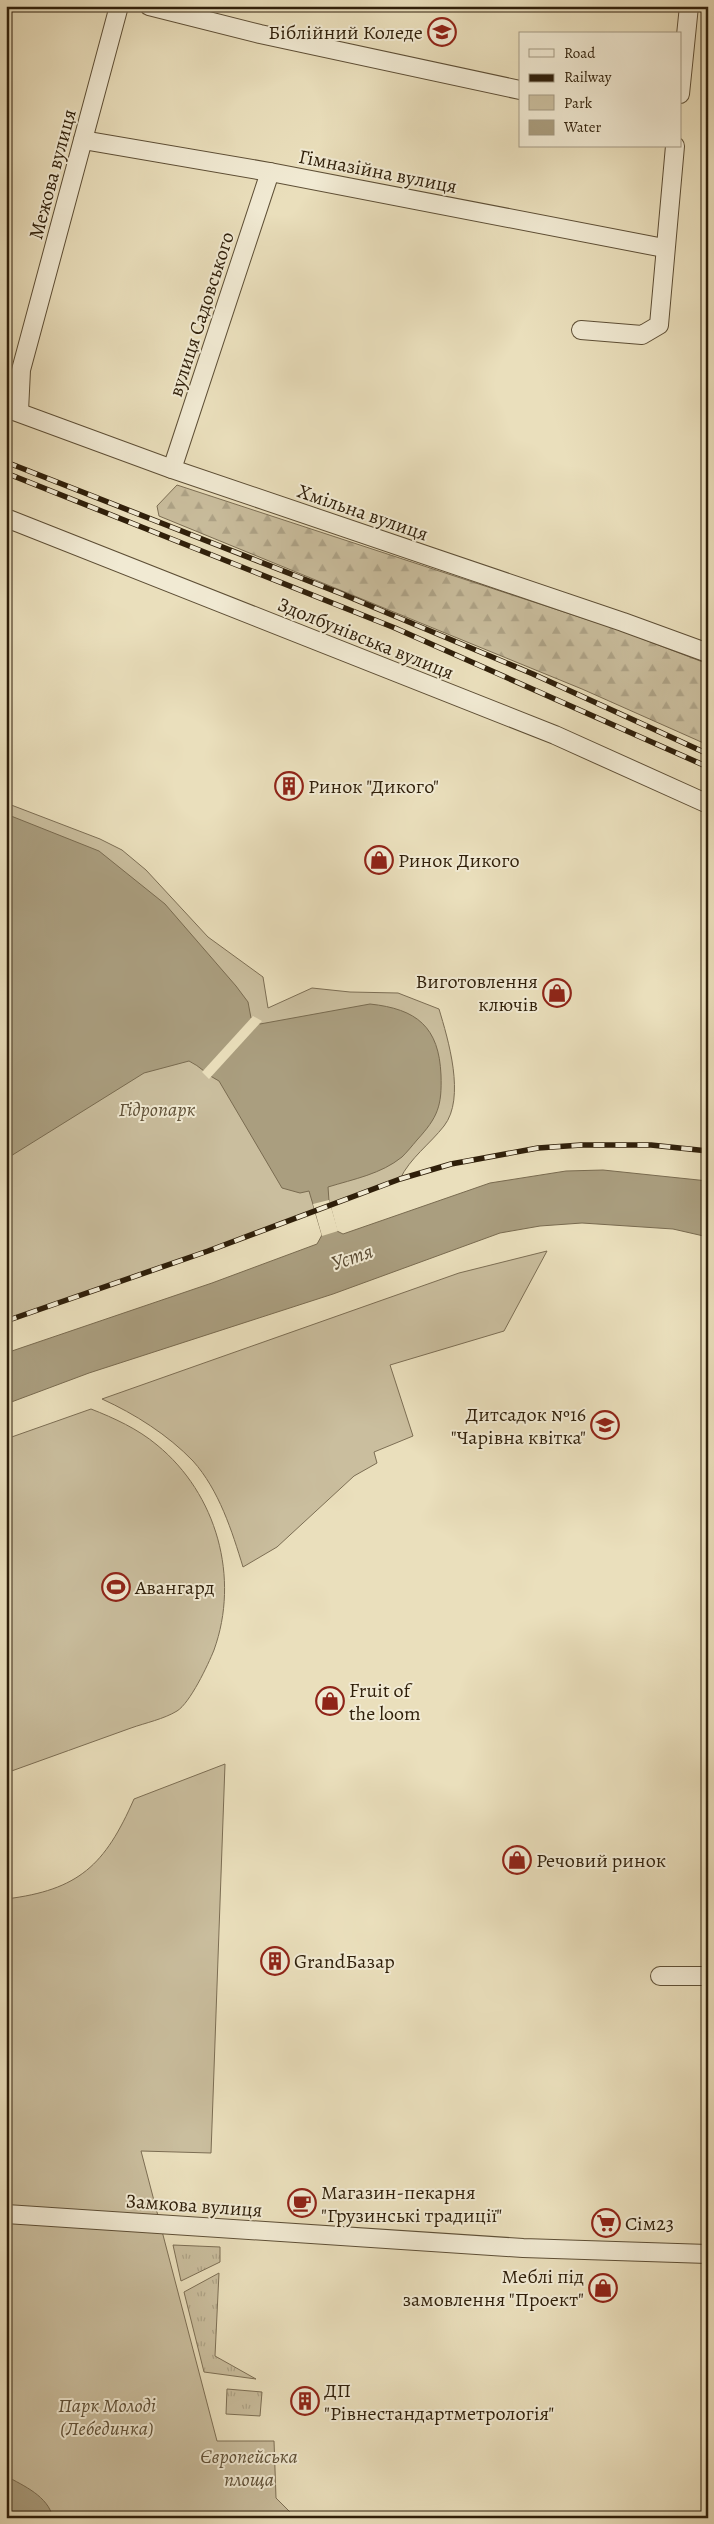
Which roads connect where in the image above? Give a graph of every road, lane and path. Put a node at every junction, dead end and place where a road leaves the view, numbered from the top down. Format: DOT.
graph roads {
  1 [pos="119,6"];
  2 [pos="149,6"];
  3 [pos="689,6"];
  4 [pos="682,74"];
  5 [pos="519,90"];
  6 [pos="83,140"];
  7 [pos="675,148"];
  8 [pos="270,172"];
  9 [pos="664,248"];
  10 [pos="581,330"];
  11 [pos="13,410"];
  12 [pos="172,469"];
  13 [pos="6,518"];
  14 [pos="708,653"];
  15 [pos="708,804"];
  16 [pos="660,1976"];
  17 [pos="708,1976"];
  18 [pos="6,2214"];
  19 [pos="708,2254"];
  1 -- 6 [label="street, Межова вулиця"];
  2 -- 5 [label="street"];
  3 -- 4 [label="street"];
  6 -- 8 [label="street, Гімназійна вулиця"];
  6 -- 11 [label="street, Межова вулиця"];
  7 -- 9 [label="street"];
  8 -- 9 [label="street, Гімназійна вулиця"];
  8 -- 12 [label="street, вулиця Садовського"];
  9 -- 10 [label="street"];
  11 -- 12 [label="street, Хмільна вулиця"];
  12 -- 14 [label="street, Хмільна вулиця"];
  13 -- 15 [label="street, Здолбунівська вулиця"];
  16 -- 17 [label="street"];
  18 -- 19 [label="street, Замкова вулиця"];
}
